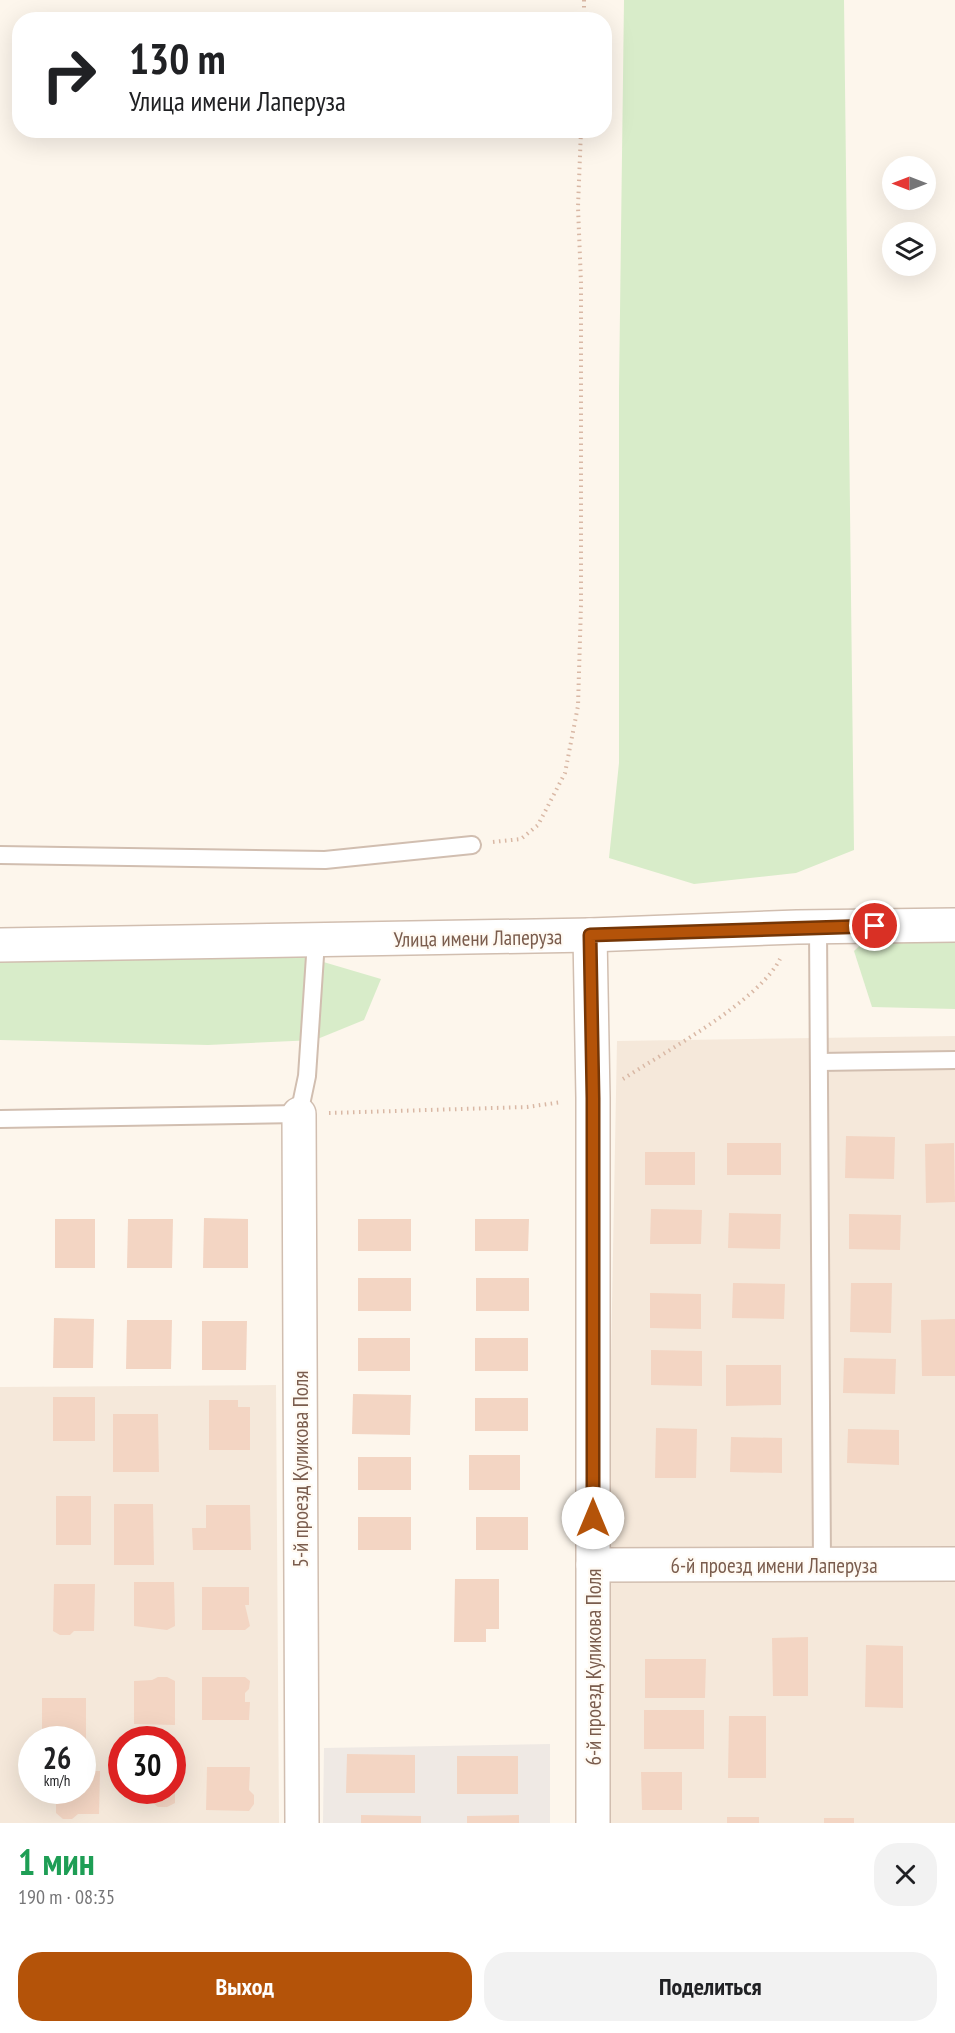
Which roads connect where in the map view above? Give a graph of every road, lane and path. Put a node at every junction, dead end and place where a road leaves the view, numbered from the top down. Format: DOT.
graph roads {
  1 [pos="581,138"];
  2 [pos="472,845"];
  3 [pos="0,855"];
  4 [pos="955,925"];
  5 [pos="818,926"];
  6 [pos="590,935"];
  7 [pos="316,941"];
  8 [pos="0,945"];
  9 [pos="955,1060"];
  10 [pos="819,1062"];
  11 [pos="299,1114"];
  12 [pos="0,1119"];
  13 [pos="822,1564"];
  14 [pos="955,1564"];
  15 [pos="593,1565"];
  16 [pos="302,1823"];
  17 [pos="593,1823"];
  1 -- 2 [label="path"];
  2 -- 3 [label="lane"];
  4 -- 5 [label="street, Улица имени Лаперуза"];
  5 -- 6 [label="street, Улица имени Лаперуза"];
  5 -- 10 [label="lane"];
  6 -- 7 [label="street, Улица имени Лаперуза"];
  6 -- 15 [label="street, 6-й проезд Куликова Поля"];
  7 -- 8 [label="street, Улица имени Лаперуза"];
  7 -- 11 [label="lane"];
  9 -- 10 [label="lane"];
  10 -- 13 [label="lane"];
  11 -- 12 [label="lane"];
  11 -- 16 [label="street, 5-й проезд Куликова Поля"];
  13 -- 14 [label="street, 6-й проезд имени Лаперуза"];
  13 -- 15 [label="street, 6-й проезд имени Лаперуза"];
  15 -- 17 [label="street, 6-й проезд Куликова Поля"];
}
